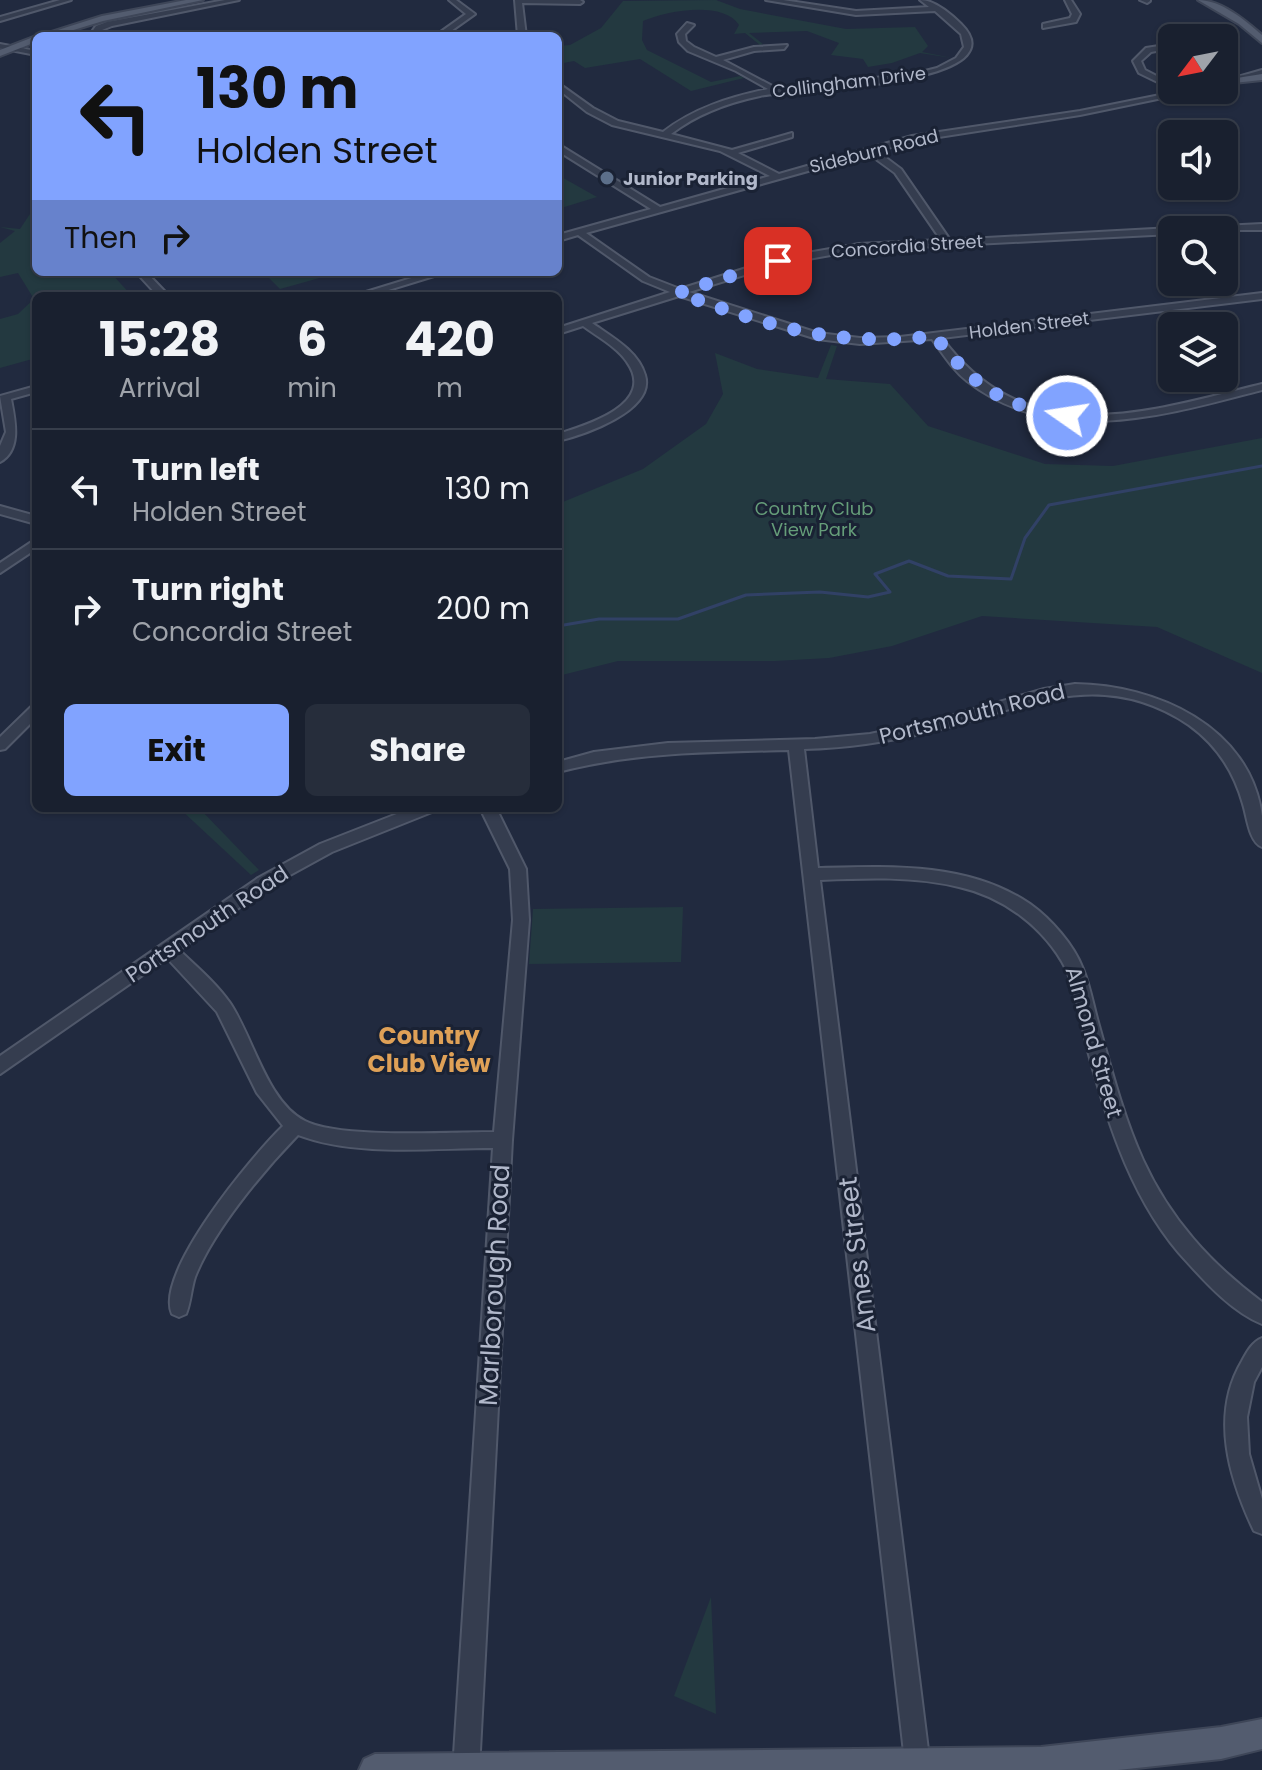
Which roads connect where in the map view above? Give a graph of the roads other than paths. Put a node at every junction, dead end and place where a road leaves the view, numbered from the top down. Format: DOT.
graph roads {
  1 [pos="68,0"];
  2 [pos="199,0"];
  3 [pos="236,0"];
  4 [pos="452,0"];
  5 [pos="769,0"];
  6 [pos="923,0"];
  7 [pos="1068,0"];
  8 [pos="1202,0"];
  9 [pos="518,1"];
  10 [pos="580,2"];
  11 [pos="935,9"];
  12 [pos="0,19"];
  13 [pos="690,25"];
  14 [pos="1046,26"];
  15 [pos="58,32"];
  16 [pos="96,32"];
  17 [pos="445,32"];
  18 [pos="522,32"];
  19 [pos="1260,38"];
  20 [pos="32,40"];
  21 [pos="784,47"];
  22 [pos="1158,48"];
  23 [pos="3,49"];
  24 [pos="32,53"];
  25 [pos="717,59"];
  26 [pos="1262,74"];
  27 [pos="1158,80"];
  28 [pos="1238,80"];
  29 [pos="562,88"];
  30 [pos="775,90"];
  31 [pos="1158,95"];
  32 [pos="664,135"];
  33 [pos="789,135"];
  34 [pos="562,149"];
  35 [pos="870,150"];
  36 [pos="734,152"];
  37 [pos="777,176"];
  38 [pos="659,210"];
  39 [pos="1262,227"];
  40 [pos="1238,228"];
  41 [pos="579,232"];
  42 [pos="1158,232"];
  43 [pos="562,237"];
  44 [pos="947,242"];
  45 [pos="145,276"];
  46 [pos="428,276"];
  47 [pos="160,292"];
  48 [pos="372,292"];
  49 [pos="678,293"];
  50 [pos="1262,296"];
  51 [pos="584,322"];
  52 [pos="562,330"];
  53 [pos="935,336"];
  54 [pos="1262,387"];
  55 [pos="32,390"];
  56 [pos="2,399"];
  57 [pos="562,436"];
  58 [pos="0,459"];
  59 [pos="0,510"];
  60 [pos="32,519"];
  61 [pos="32,546"];
  62 [pos="0,569"];
  63 [pos="32,714"];
  64 [pos="0,745"];
  65 [pos="796,745"];
  66 [pos="562,766"];
  67 [pos="416,812"];
  68 [pos="490,812"];
  69 [pos="1262,841"];
  70 [pos="811,874"];
  71 [pos="168,949"];
  72 [pos="0,1066"];
  73 [pos="296,1125"];
  74 [pos="503,1140"];
  75 [pos="179,1307"];
  76 [pos="1262,1314"];
  77 [pos="1262,1348"];
  78 [pos="1262,1523"];
  79 [pos="1262,1734"];
  80 [pos="917,1766"];
  81 [pos="466,1769"];
  82 [pos="375,1770"];
  1 -- 12 [label="street"];
  2 -- 15 [label="main road"];
  3 -- 16 [label="street"];
  4 -- 17 [label="street"];
  5 -- 11 [label="street"];
  6 -- 11 [label="street, Collingham Drive"];
  7 -- 14 [label="street"];
  8 -- 19 [label="main road"];
  9 -- 10 [label="street"];
  9 -- 18 [label="street"];
  11 -- 30 [label="street, Collingham Drive"];
  13 -- 25 [label="street"];
  20 -- 23 [label="main road"];
  21 -- 25 [label="street"];
  22 -- 27 [label="street"];
  23 -- 24 [label="street"];
  25 -- 30 [label="street"];
  26 -- 28 [label="main road"];
  29 -- 32 [label="street"];
  30 -- 32 [label="street, Collingham Drive"];
  31 -- 35 [label="street, Sideburn Road"];
  32 -- 36 [label="street"];
  33 -- 36 [label="street"];
  34 -- 38 [label="street"];
  35 -- 37 [label="street, Sideburn Road"];
  35 -- 44 [label="street"];
  36 -- 37 [label="street"];
  37 -- 38 [label="street, Sideburn Road"];
  38 -- 41 [label="street, Sideburn Road"];
  39 -- 40 [label="street"];
  41 -- 43 [label="street, Sideburn Road"];
  41 -- 49 [label="street, Holden Street"];
  42 -- 44 [label="street, Concordia Street"];
  44 -- 49 [label="street, Concordia Street"];
  45 -- 47 [label="street"];
  46 -- 48 [label="street"];
  49 -- 51 [label="street, Concordia Street"];
  49 -- 53 [label="street, Holden Street"];
  50 -- 53 [label="street, Holden Street"];
  51 -- 52 [label="street, Concordia Street"];
  51 -- 57 [label="street"];
  53 -- 54 [label="street"];
  55 -- 56 [label="street"];
  56 -- 58 [label="street"];
  59 -- 60 [label="street"];
  61 -- 62 [label="street"];
  63 -- 64 [label="street"];
  65 -- 66 [label="street, Portsmouth Road"];
  65 -- 69 [label="street, Portsmouth Road"];
  65 -- 70 [label="street, Ames Street"];
  67 -- 71 [label="street, Portsmouth Road"];
  68 -- 74 [label="street, Marlborough Road"];
  70 -- 76 [label="street, Almond Street"];
  70 -- 80 [label="street, Ames Street"];
  71 -- 72 [label="street, Portsmouth Road"];
  71 -- 73 [label="street"];
  73 -- 74 [label="street"];
  73 -- 75 [label="street"];
  74 -- 81 [label="street, Marlborough Road"];
  77 -- 78 [label="street"];
  79 -- 80 [label="main road"];
  80 -- 81 [label="main road"];
  81 -- 82 [label="main road"];
}
